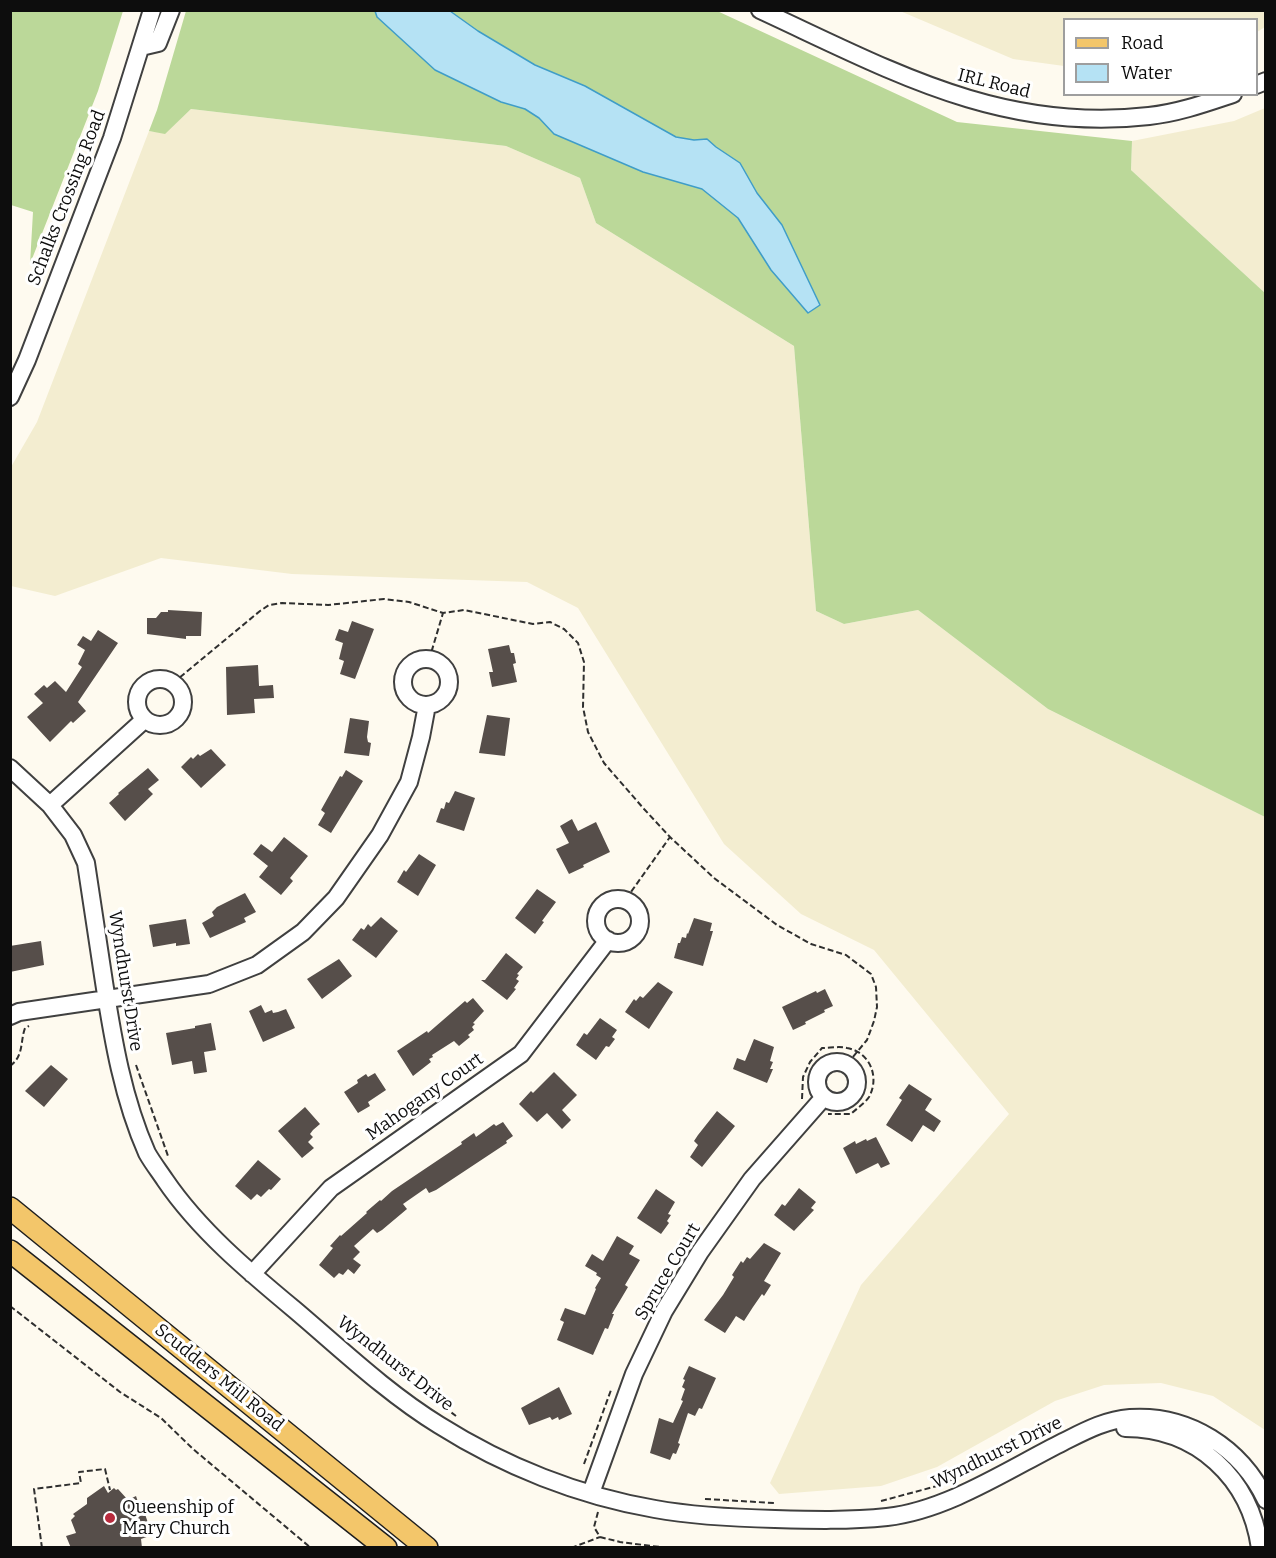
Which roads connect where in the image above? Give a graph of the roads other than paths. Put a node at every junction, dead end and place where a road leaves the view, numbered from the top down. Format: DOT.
graph roads {
  1 [pos="152,10"];
  2 [pos="171,10"];
  3 [pos="760,10"];
  4 [pos="141,47"];
  5 [pos="1227,96"];
  6 [pos="10,397"];
  7 [pos="427,705"];
  8 [pos="144,720"];
  9 [pos="10,768"];
  10 [pos="50,805"];
  11 [pos="608,940"];
  12 [pos="107,1000"];
  13 [pos="10,1016"];
  14 [pos="824,1097"];
  15 [pos="10,1208"];
  16 [pos="10,1251"];
  17 [pos="252,1275"];
  18 [pos="1080,1434"];
  19 [pos="597,1495"];
  20 [pos="1266,1500"];
  21 [pos="369,1540"];
  22 [pos="386,1548"];
  23 [pos="427,1548"];
  24 [pos="1260,1548"];
  1 -- 4 [label="street, Schalks Crossing Road"];
  2 -- 4 [label="street"];
  3 -- 5 [label="street, IRL Road"];
  4 -- 6 [label="street, Schalks Crossing Road"];
  7 -- 7 [label="street"];
  7 -- 12 [label="street"];
  8 -- 8 [label="street"];
  8 -- 10 [label="street"];
  9 -- 10 [label="street, Wyndhurst Drive"];
  10 -- 12 [label="street, Wyndhurst Drive"];
  11 -- 11 [label="street"];
  11 -- 17 [label="street, Mahogany Court"];
  12 -- 13 [label="street"];
  12 -- 17 [label="street, Wyndhurst Drive"];
  14 -- 14 [label="street"];
  14 -- 19 [label="street, Spruce Court"];
  15 -- 23 [label="main road, Scudders Mill Road"];
  16 -- 21 [label="main road, Scudders Mill Road"];
  17 -- 19 [label="street, Wyndhurst Drive"];
  18 -- 19 [label="street, Wyndhurst Drive"];
  18 -- 20 [label="street, Wyndhurst Drive"];
  18 -- 24 [label="street, Wyndhurst Drive"];
  21 -- 22 [label="main road, Scudders Mill Road"];
}
